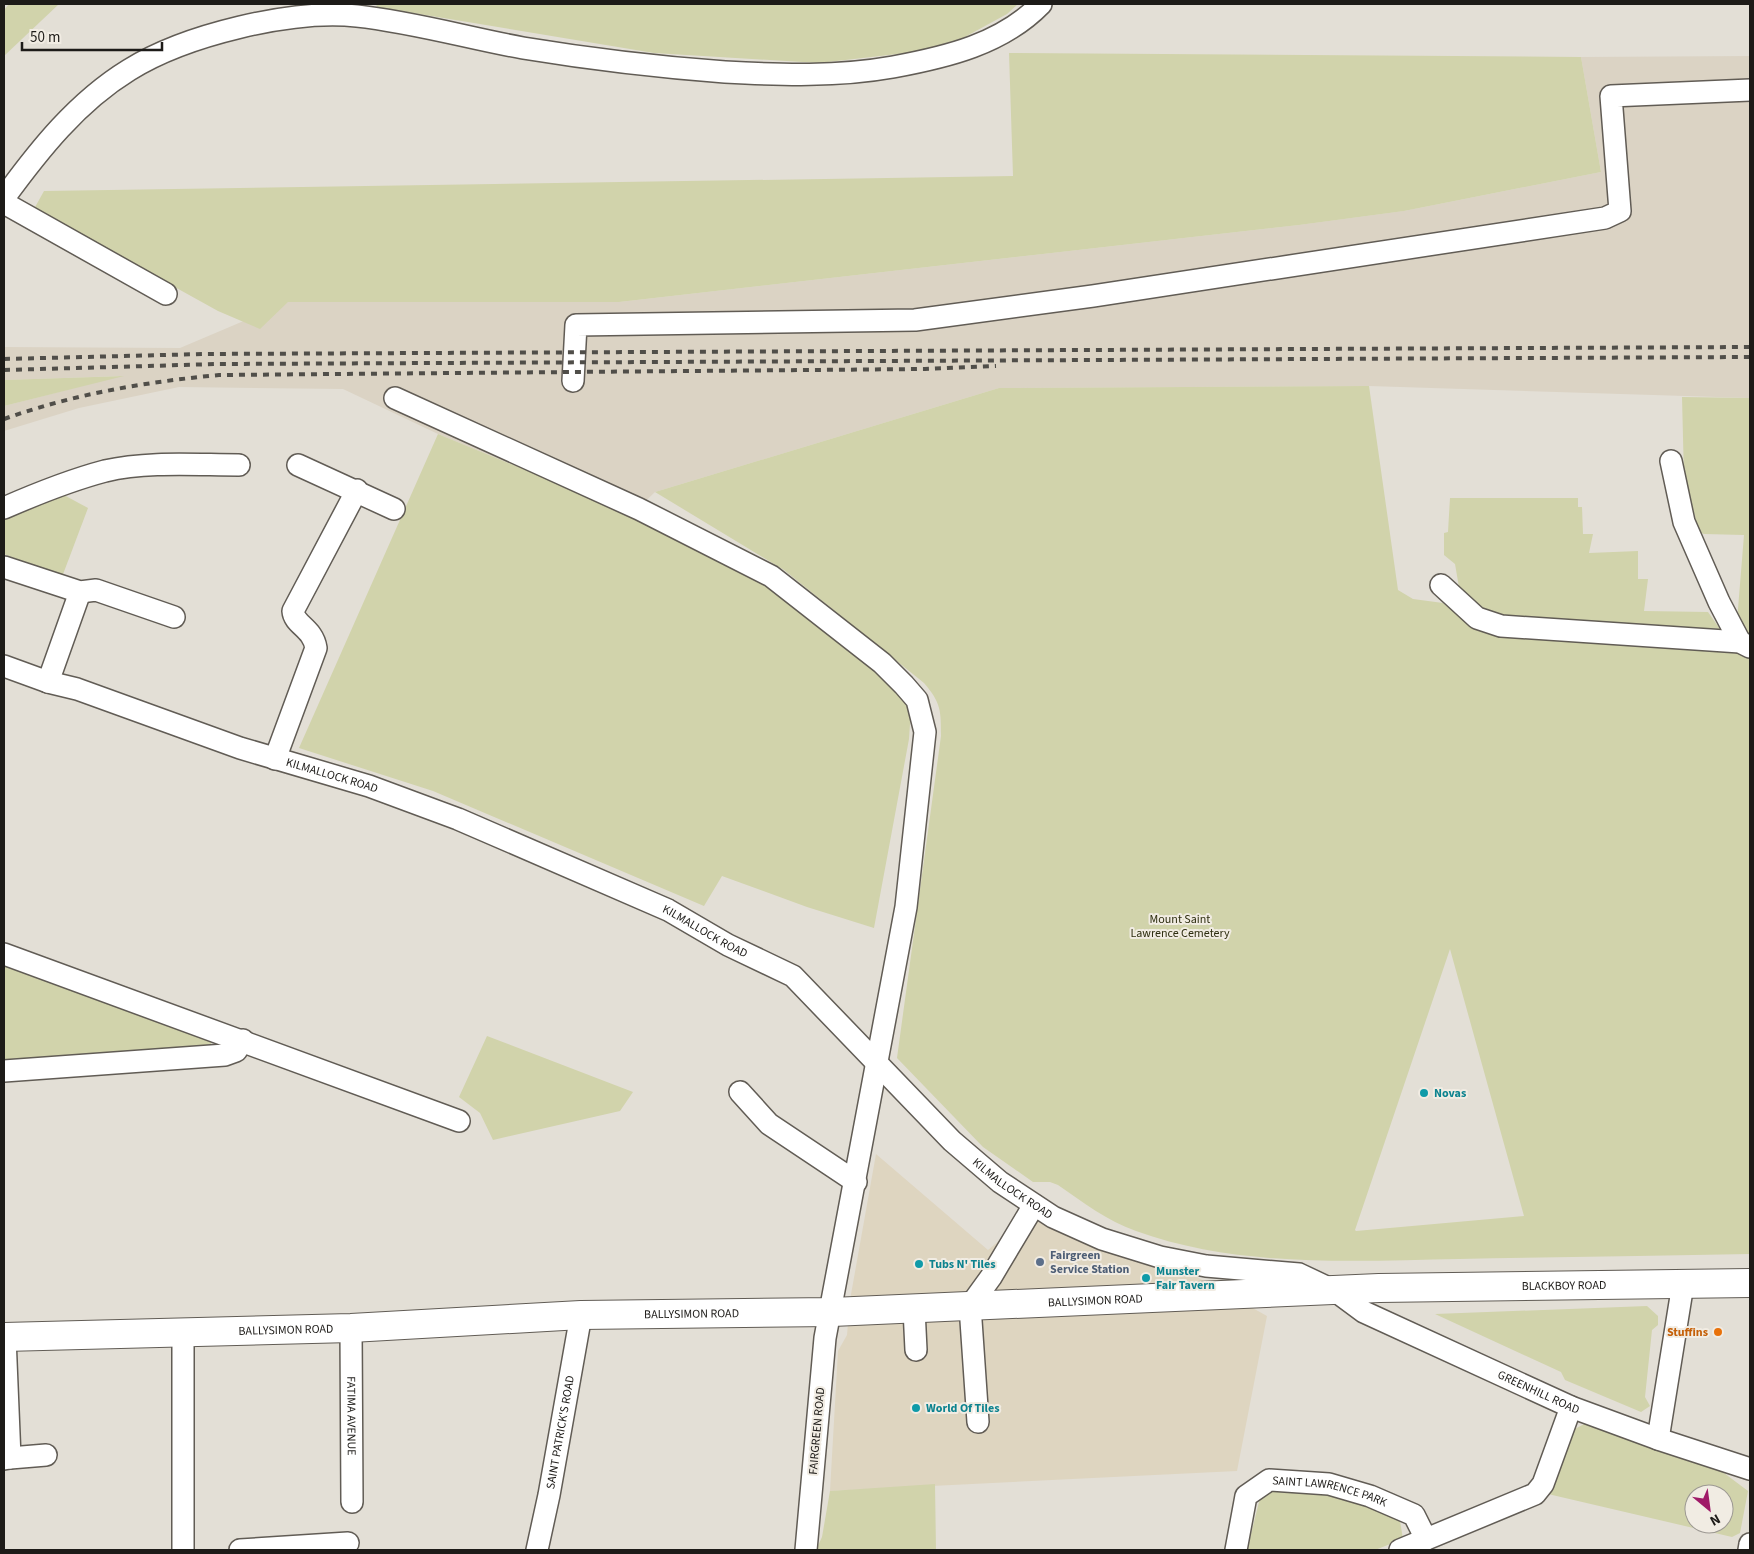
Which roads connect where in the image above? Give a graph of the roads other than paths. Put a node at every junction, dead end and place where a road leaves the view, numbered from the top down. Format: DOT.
graph roads {
  1 [pos="1041,4"];
  2 [pos="355,10"];
  3 [pos="1750,90"];
  4 [pos="4,198"];
  5 [pos="4,203"];
  6 [pos="166,294"];
  7 [pos="573,381"];
  8 [pos="395,398"];
  9 [pos="1671,461"];
  10 [pos="239,465"];
  11 [pos="298,465"];
  12 [pos="357,490"];
  13 [pos="4,508"];
  14 [pos="394,509"];
  15 [pos="4,567"];
  16 [pos="1441,585"];
  17 [pos="80,592"];
  18 [pos="174,617"];
  19 [pos="1745,644"];
  20 [pos="4,666"];
  21 [pos="48,682"];
  22 [pos="275,758"];
  23 [pos="4,954"];
  24 [pos="243,1040"];
  25 [pos="878,1062"];
  26 [pos="4,1071"];
  27 [pos="740,1092"];
  28 [pos="459,1120"];
  29 [pos="856,1182"];
  30 [pos="1034,1205"];
  31 [pos="1750,1283"];
  32 [pos="1683,1284"];
  33 [pos="1379,1288"];
  34 [pos="1338,1292"];
  35 [pos="970,1306"];
  36 [pos="914,1308"];
  37 [pos="832,1312"];
  38 [pos="581,1315"];
  39 [pos="350,1328"];
  40 [pos="183,1333"];
  41 [pos="4,1337"];
  42 [pos="916,1350"];
  43 [pos="1571,1407"];
  44 [pos="978,1422"];
  45 [pos="1658,1439"];
  46 [pos="46,1455"];
  47 [pos="7,1459"];
  48 [pos="1750,1469"];
  49 [pos="352,1502"];
  50 [pos="1426,1539"];
  51 [pos="348,1543"];
  52 [pos="1750,1544"];
  53 [pos="183,1550"];
  54 [pos="240,1550"];
  55 [pos="537,1550"];
  56 [pos="806,1550"];
  57 [pos="1236,1550"];
  58 [pos="1400,1550"];
  59 [pos="1748,1550"];
  1 -- 2 [label="street"];
  2 -- 4 [label="street"];
  3 -- 7 [label="street"];
  5 -- 6 [label="street"];
  8 -- 25 [label="street, FAIRGREEN ROAD"];
  9 -- 19 [label="street"];
  10 -- 13 [label="street"];
  11 -- 12 [label="street"];
  12 -- 14 [label="street"];
  12 -- 22 [label="street"];
  15 -- 17 [label="street"];
  16 -- 19 [label="street"];
  17 -- 18 [label="street"];
  17 -- 21 [label="street"];
  20 -- 21 [label="street, KILMALLOCK ROAD"];
  21 -- 22 [label="street, KILMALLOCK ROAD"];
  22 -- 25 [label="street, KILMALLOCK ROAD"];
  23 -- 24 [label="street"];
  24 -- 26 [label="street"];
  24 -- 28 [label="street"];
  25 -- 29 [label="street, FAIRGREEN ROAD"];
  25 -- 30 [label="street, KILMALLOCK ROAD"];
  27 -- 29 [label="street"];
  29 -- 37 [label="street, FAIRGREEN ROAD"];
  30 -- 34 [label="street, KILMALLOCK ROAD"];
  30 -- 35 [label="street"];
  31 -- 32 [label="main road, BLACKBOY ROAD"];
  32 -- 33 [label="main road, BLACKBOY ROAD"];
  32 -- 45 [label="street"];
  33 -- 34 [label="main road, BALLYSIMON ROAD"];
  34 -- 35 [label="main road, BALLYSIMON ROAD"];
  34 -- 43 [label="street, GREENHILL ROAD"];
  35 -- 36 [label="main road, BALLYSIMON ROAD"];
  35 -- 44 [label="street"];
  36 -- 37 [label="main road, BALLYSIMON ROAD"];
  36 -- 42 [label="street"];
  37 -- 38 [label="main road, BALLYSIMON ROAD"];
  37 -- 56 [label="street, FAIRGREEN ROAD"];
  38 -- 39 [label="main road, BALLYSIMON ROAD"];
  38 -- 55 [label="street, SAINT PATRICK'S ROAD"];
  39 -- 40 [label="main road, BALLYSIMON ROAD"];
  39 -- 49 [label="street, FATIMA AVENUE"];
  40 -- 41 [label="main road, BALLYSIMON ROAD"];
  40 -- 53 [label="street"];
  41 -- 47 [label="street"];
  43 -- 45 [label="street, GREENHILL ROAD"];
  43 -- 50 [label="street"];
  45 -- 48 [label="street, GREENHILL ROAD"];
  46 -- 47 [label="street"];
  50 -- 57 [label="street, SAINT LAWRENCE PARK"];
  50 -- 58 [label="street"];
  51 -- 54 [label="street"];
  52 -- 59 [label="street"];
}
